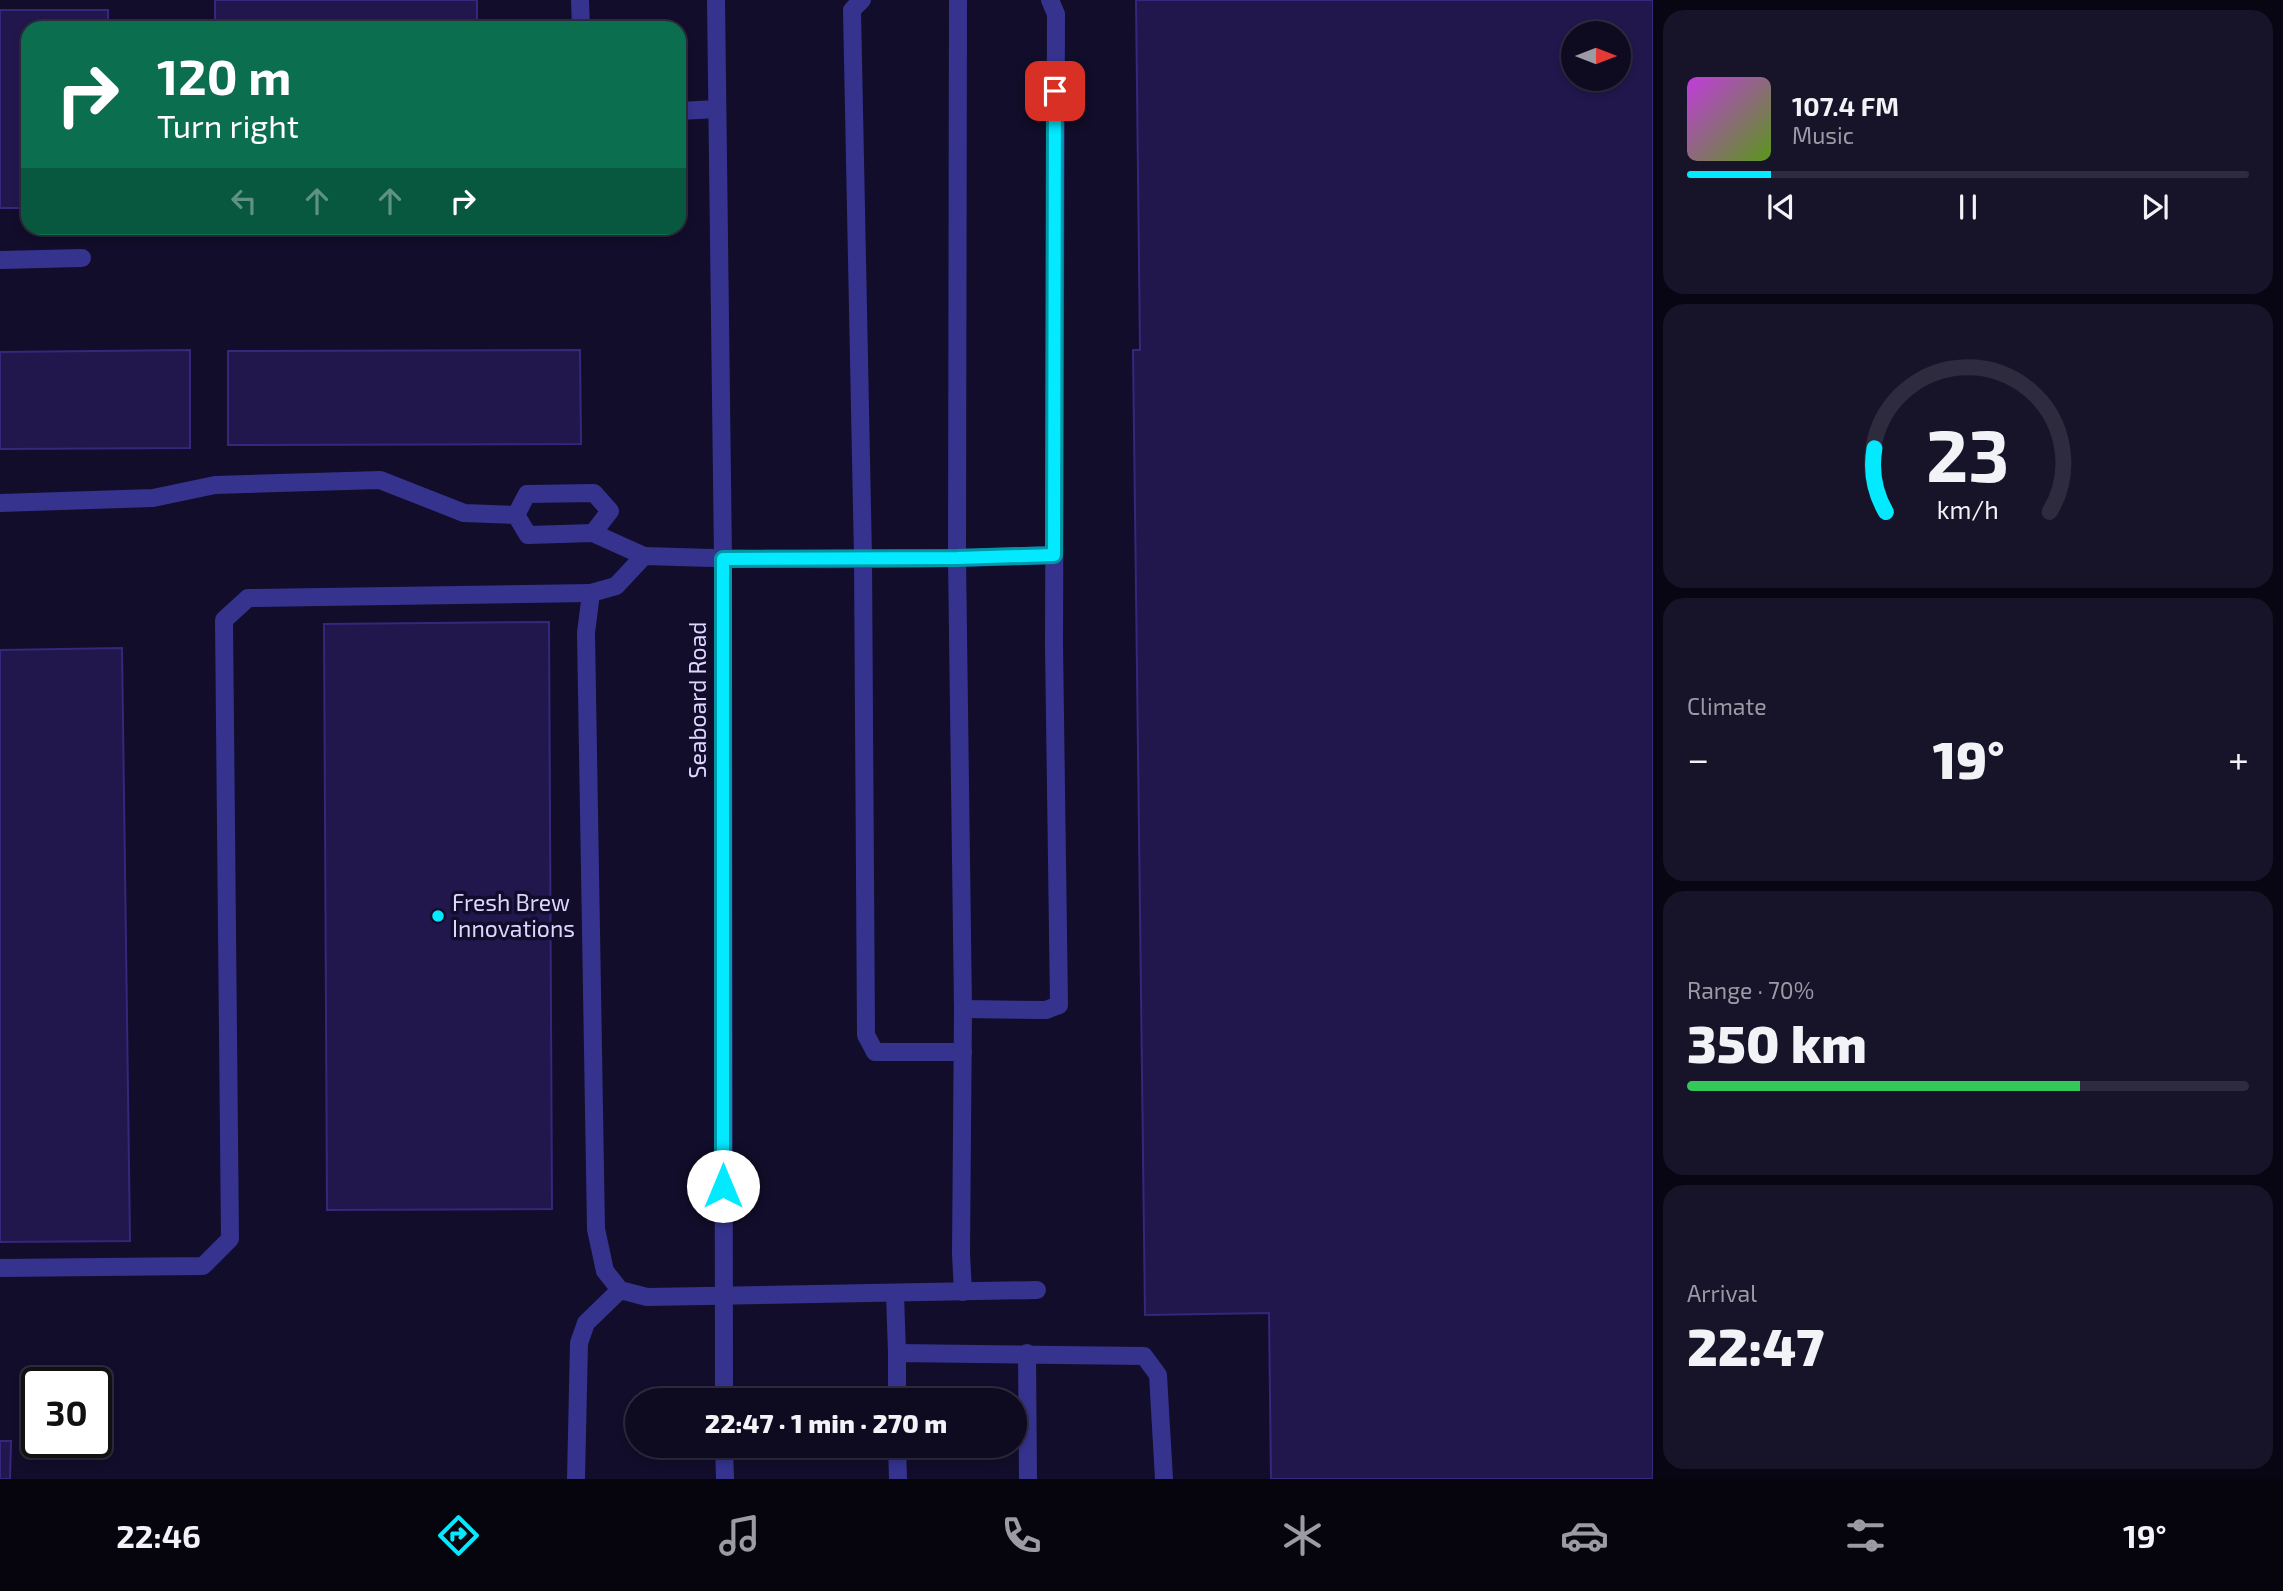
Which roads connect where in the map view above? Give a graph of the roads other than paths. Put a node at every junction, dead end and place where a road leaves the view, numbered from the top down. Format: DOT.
graph roads {
  1 [pos="580,0"];
  2 [pos="716,0"];
  3 [pos="862,0"];
  4 [pos="958,0"];
  5 [pos="1050,0"];
  6 [pos="581,21"];
  7 [pos="717,109"];
  8 [pos="686,111"];
  9 [pos="82,258"];
  10 [pos="0,260"];
  11 [pos="0,503"];
  12 [pos="516,515"];
  13 [pos="593,533"];
  14 [pos="1054,555"];
  15 [pos="644,556"];
  16 [pos="863,558"];
  17 [pos="957,558"];
  18 [pos="723,559"];
  19 [pos="591,593"];
  20 [pos="963,1009"];
  21 [pos="962,1052"];
  22 [pos="0,1268"];
  23 [pos="620,1290"];
  24 [pos="1037,1290"];
  25 [pos="962,1292"];
  26 [pos="895,1294"];
  27 [pos="724,1295"];
  28 [pos="897,1353"];
  29 [pos="1027,1353"];
  30 [pos="724,1388"];
  31 [pos="897,1388"];
  32 [pos="724,1458"];
  33 [pos="897,1458"];
  34 [pos="576,1479"];
  35 [pos="724,1479"];
  36 [pos="898,1479"];
  37 [pos="1028,1479"];
  38 [pos="1164,1479"];
  1 -- 6 [label="street"];
  2 -- 7 [label="street, Seaboard Road"];
  3 -- 16 [label="street"];
  4 -- 17 [label="street"];
  5 -- 14 [label="street"];
  7 -- 8 [label="street"];
  7 -- 18 [label="street, Seaboard Road"];
  9 -- 10 [label="street"];
  11 -- 12 [label="street"];
  12 -- 13 [label="street"];
  12 -- 13 [label="street"];
  13 -- 15 [label="street"];
  14 -- 17 [label="street"];
  14 -- 20 [label="street"];
  15 -- 18 [label="street"];
  15 -- 19 [label="street"];
  16 -- 17 [label="street"];
  16 -- 18 [label="street"];
  16 -- 21 [label="street"];
  17 -- 20 [label="street"];
  18 -- 27 [label="street, Seaboard Road"];
  19 -- 22 [label="street"];
  19 -- 23 [label="street"];
  20 -- 21 [label="street"];
  21 -- 25 [label="street"];
  23 -- 27 [label="street"];
  23 -- 34 [label="street"];
  24 -- 25 [label="street"];
  25 -- 26 [label="street"];
  26 -- 27 [label="street"];
  26 -- 28 [label="street"];
  27 -- 30 [label="street, Seaboard Road"];
  28 -- 29 [label="street"];
  28 -- 31 [label="street"];
  29 -- 37 [label="street"];
  29 -- 38 [label="street"];
  32 -- 35 [label="street"];
  33 -- 36 [label="street"];
}
